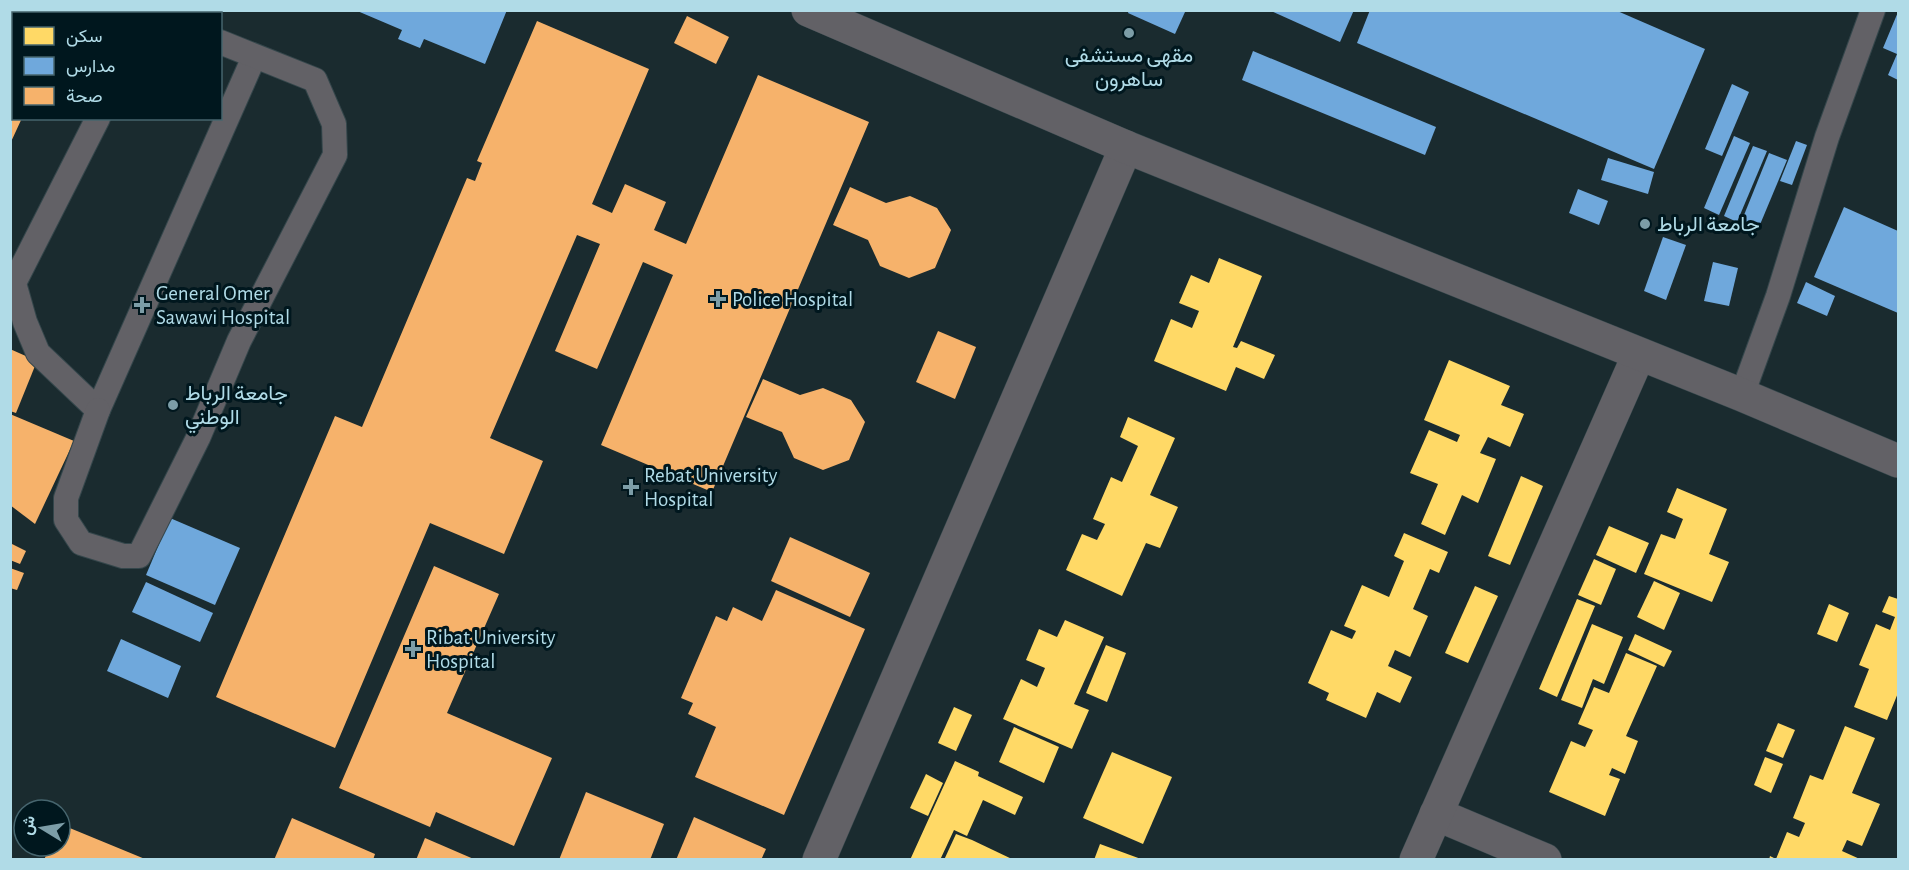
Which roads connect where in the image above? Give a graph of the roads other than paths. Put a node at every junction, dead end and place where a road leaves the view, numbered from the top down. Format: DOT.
graph roads {
  1 [pos="1873,10"];
  2 [pos="814,12"];
  3 [pos="222,43"];
  4 [pos="254,57"];
  5 [pos="97,120"];
  6 [pos="1126,147"];
  7 [pos="1639,354"];
  8 [pos="1742,395"];
  9 [pos="98,410"];
  10 [pos="1899,462"];
  11 [pos="1436,814"];
  12 [pos="819,860"];
  13 [pos="1416,860"];
  14 [pos="1545,860"];
  1 -- 8 [label="lane"];
  2 -- 6 [label="street"];
  3 -- 4 [label="lane"];
  4 -- 9 [label="lane"];
  4 -- 9 [label="lane"];
  5 -- 9 [label="lane"];
  6 -- 7 [label="street"];
  6 -- 12 [label="street"];
  7 -- 8 [label="street"];
  7 -- 11 [label="street"];
  8 -- 10 [label="street"];
  11 -- 13 [label="street"];
  11 -- 14 [label="street"];
}
